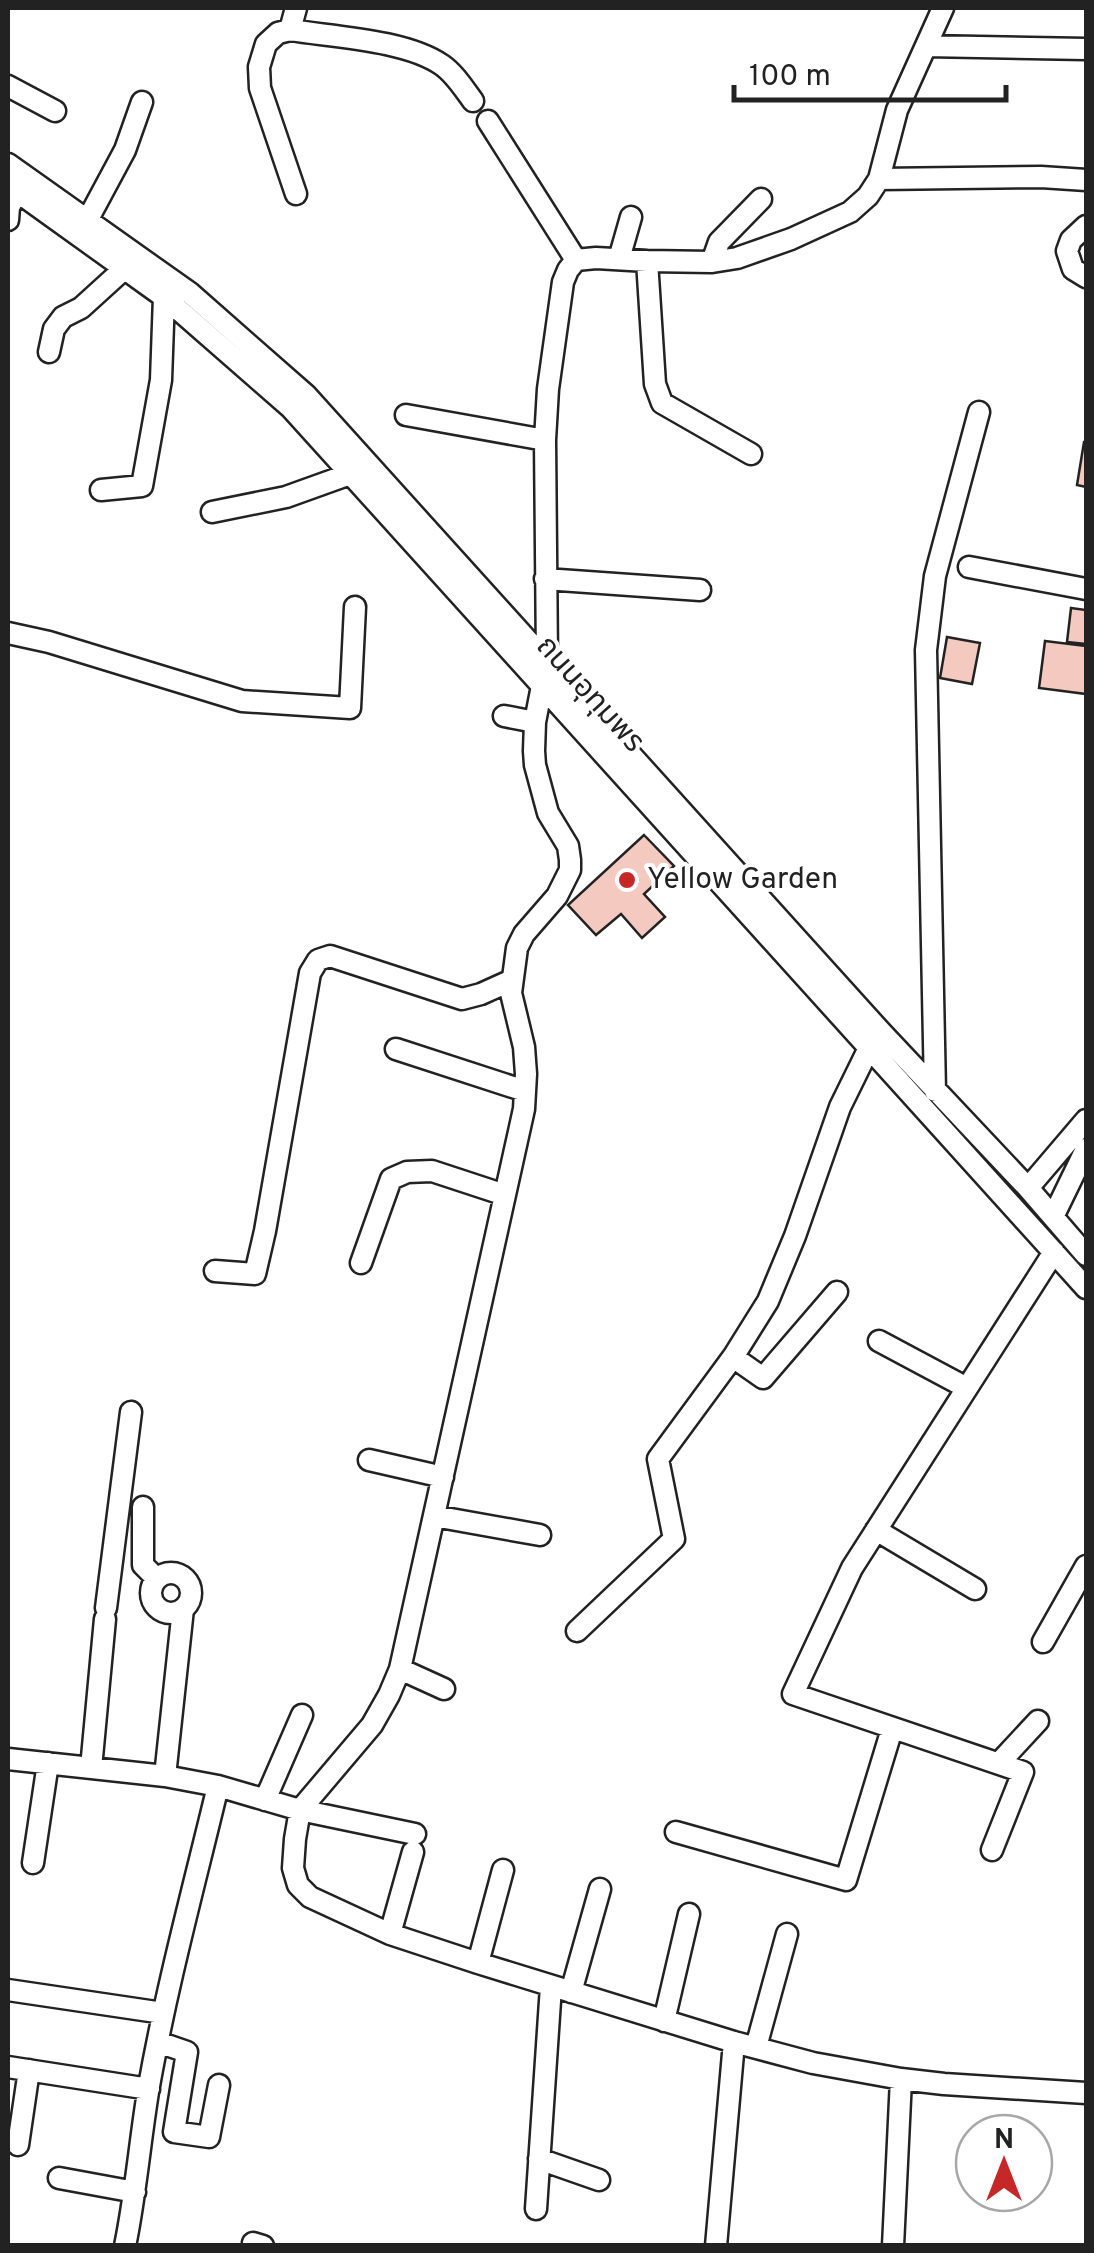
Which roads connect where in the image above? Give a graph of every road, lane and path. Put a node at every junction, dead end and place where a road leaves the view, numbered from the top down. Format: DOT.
graph roads {
  1 [pos="296,8"];
  2 [pos="943,8"];
  3 [pos="290,30"];
  4 [pos="926,46"];
  5 [pos="1086,49"];
  6 [pos="8,86"];
  7 [pos="473,101"];
  8 [pos="142,102"];
  9 [pos="55,111"];
  10 [pos="488,122"];
  11 [pos="8,164"];
  12 [pos="879,180"];
  13 [pos="1086,180"];
  14 [pos="12,188"];
  15 [pos="296,194"];
  16 [pos="761,199"];
  17 [pos="630,216"];
  18 [pos="88,219"];
  19 [pos="8,220"];
  20 [pos="1086,226"];
  21 [pos="619,259"];
  22 [pos="576,260"];
  23 [pos="647,262"];
  24 [pos="712,262"];
  25 [pos="125,268"];
  26 [pos="1086,277"];
  27 [pos="164,297"];
  28 [pos="49,352"];
  29 [pos="979,412"];
  30 [pos="406,416"];
  31 [pos="545,440"];
  32 [pos="751,454"];
  33 [pos="350,474"];
  34 [pos="101,490"];
  35 [pos="212,512"];
  36 [pos="969,566"];
  37 [pos="545,579"];
  38 [pos="1086,589"];
  39 [pos="700,590"];
  40 [pos="354,607"];
  41 [pos="8,633"];
  42 [pos="546,660"];
  43 [pos="543,688"];
  44 [pos="504,716"];
  45 [pos="535,722"];
  46 [pos="512,980"];
  47 [pos="868,1048"];
  48 [pos="396,1049"];
  49 [pos="525,1091"];
  50 [pos="935,1091"];
  51 [pos="1086,1120"];
  52 [pos="1086,1149"];
  53 [pos="1028,1188"];
  54 [pos="504,1195"];
  55 [pos="1053,1218"];
  56 [pos="1054,1252"];
  57 [pos="1086,1255"];
  58 [pos="361,1263"];
  59 [pos="215,1272"];
  60 [pos="1086,1288"];
  61 [pos="836,1292"];
  62 [pos="879,1340"];
  63 [pos="733,1358"];
  64 [pos="967,1388"];
  65 [pos="131,1412"];
  66 [pos="368,1460"];
  67 [pos="443,1477"];
  68 [pos="142,1507"];
  69 [pos="434,1516"];
  70 [pos="876,1530"];
  71 [pos="540,1535"];
  72 [pos="1086,1566"];
  73 [pos="974,1589"];
  74 [pos="577,1632"];
  75 [pos="1043,1642"];
  76 [pos="400,1669"];
  77 [pos="444,1689"];
  78 [pos="302,1715"];
  79 [pos="1038,1721"];
  80 [pos="892,1729"];
  81 [pos="8,1759"];
  82 [pos="48,1763"];
  83 [pos="999,1763"];
  84 [pos="91,1768"];
  85 [pos="165,1776"];
  86 [pos="218,1786"];
  87 [pos="265,1800"];
  88 [pos="300,1810"];
  89 [pos="676,1832"];
  90 [pos="992,1850"];
  91 [pos="33,1863"];
  92 [pos="503,1870"];
  93 [pos="600,1889"];
  94 [pos="689,1914"];
  95 [pos="390,1934"];
  96 [pos="787,1934"];
  97 [pos="478,1963"];
  98 [pos="561,1989"];
  99 [pos="8,1990"];
  100 [pos="164,2013"];
  101 [pos="664,2021"];
  102 [pos="158,2042"];
  103 [pos="734,2042"];
  104 [pos="756,2047"];
  105 [pos="18,2068"];
  106 [pos="902,2079"];
  107 [pos="219,2085"];
  108 [pos="149,2089"];
  109 [pos="1086,2093"];
  110 [pos="18,2145"];
  111 [pos="539,2159"];
  112 [pos="59,2178"];
  113 [pos="599,2180"];
  114 [pos="135,2192"];
  115 [pos="536,2209"];
  116 [pos="124,2246"];
  117 [pos="716,2246"];
  118 [pos="893,2246"];
  1 -- 3 [label="street"];
  2 -- 4 [label="street"];
  3 -- 7 [label="street"];
  3 -- 15 [label="street"];
  4 -- 5 [label="street"];
  4 -- 12 [label="street"];
  6 -- 9 [label="street"];
  8 -- 18 [label="street"];
  10 -- 22 [label="street"];
  11 -- 18 [label="street, ถนนอุทุมพร"];
  12 -- 13 [label="street"];
  12 -- 24 [label="street"];
  14 -- 19 [label="street"];
  14 -- 25 [label="street, ถนนอุทุมพร"];
  16 -- 24 [label="street"];
  17 -- 21 [label="street"];
  18 -- 42 [label="street, ถนนอุทุมพร"];
  20 -- 26 [label="street"];
  21 -- 22 [label="street"];
  21 -- 23 [label="street"];
  22 -- 31 [label="street"];
  23 -- 24 [label="street"];
  23 -- 32 [label="street"];
  25 -- 27 [label="street, ถนนอุทุมพร"];
  25 -- 28 [label="street"];
  27 -- 33 [label="street, ถนนอุทุมพร"];
  27 -- 34 [label="street"];
  29 -- 50 [label="street"];
  30 -- 31 [label="street"];
  31 -- 37 [label="street"];
  33 -- 35 [label="street"];
  33 -- 43 [label="street, ถนนอุทุมพร"];
  36 -- 38 [label="street"];
  37 -- 39 [label="street"];
  37 -- 42 [label="street"];
  40 -- 41 [label="street"];
  42 -- 43 [label="street"];
  42 -- 50 [label="street, ถนนอุทุมพร"];
  43 -- 45 [label="street"];
  43 -- 47 [label="street, ถนนอุทุมพร"];
  44 -- 45 [label="street"];
  45 -- 46 [label="street"];
  46 -- 49 [label="street"];
  46 -- 59 [label="street"];
  47 -- 56 [label="street, ถนนอุทุมพร"];
  47 -- 63 [label="street"];
  48 -- 49 [label="street"];
  49 -- 54 [label="street"];
  50 -- 53 [label="street, ถนนอุทุมพร"];
  51 -- 53 [label="street"];
  52 -- 55 [label="street"];
  53 -- 55 [label="street, ถนนอุทุมพร"];
  54 -- 58 [label="street"];
  54 -- 67 [label="street"];
  55 -- 57 [label="street, ถนนอุทุมพร"];
  56 -- 60 [label="street, ถนนอุทุมพร"];
  56 -- 64 [label="street"];
  61 -- 63 [label="street"];
  62 -- 64 [label="street"];
  63 -- 74 [label="street"];
  64 -- 70 [label="street"];
  65 -- 84 [label="street"];
  66 -- 67 [label="street"];
  67 -- 69 [label="street"];
  68 -- 85 [label="street"];
  69 -- 71 [label="street"];
  69 -- 76 [label="street"];
  70 -- 73 [label="street"];
  70 -- 80 [label="street"];
  72 -- 75 [label="street"];
  76 -- 77 [label="street"];
  76 -- 88 [label="street"];
  78 -- 87 [label="street"];
  79 -- 83 [label="street"];
  80 -- 83 [label="street"];
  80 -- 89 [label="street"];
  81 -- 82 [label="street"];
  82 -- 84 [label="street"];
  82 -- 91 [label="street"];
  83 -- 90 [label="street"];
  84 -- 85 [label="street"];
  85 -- 86 [label="street"];
  86 -- 87 [label="street"];
  86 -- 100 [label="street"];
  87 -- 88 [label="street"];
  88 -- 95 [label="street"];
  88 -- 95 [label="street"];
  92 -- 97 [label="street"];
  93 -- 98 [label="street"];
  94 -- 101 [label="street"];
  95 -- 97 [label="street"];
  96 -- 104 [label="street"];
  97 -- 98 [label="street"];
  98 -- 101 [label="street"];
  98 -- 111 [label="street"];
  99 -- 100 [label="street"];
  100 -- 102 [label="street"];
  101 -- 103 [label="street"];
  102 -- 107 [label="street"];
  102 -- 108 [label="street"];
  103 -- 104 [label="street"];
  103 -- 117 [label="street"];
  104 -- 106 [label="street"];
  105 -- 108 [label="street"];
  105 -- 110 [label="street"];
  106 -- 109 [label="street"];
  106 -- 118 [label="street"];
  108 -- 114 [label="street"];
  111 -- 113 [label="street"];
  111 -- 115 [label="street"];
  112 -- 114 [label="street"];
  114 -- 116 [label="street"];
}
